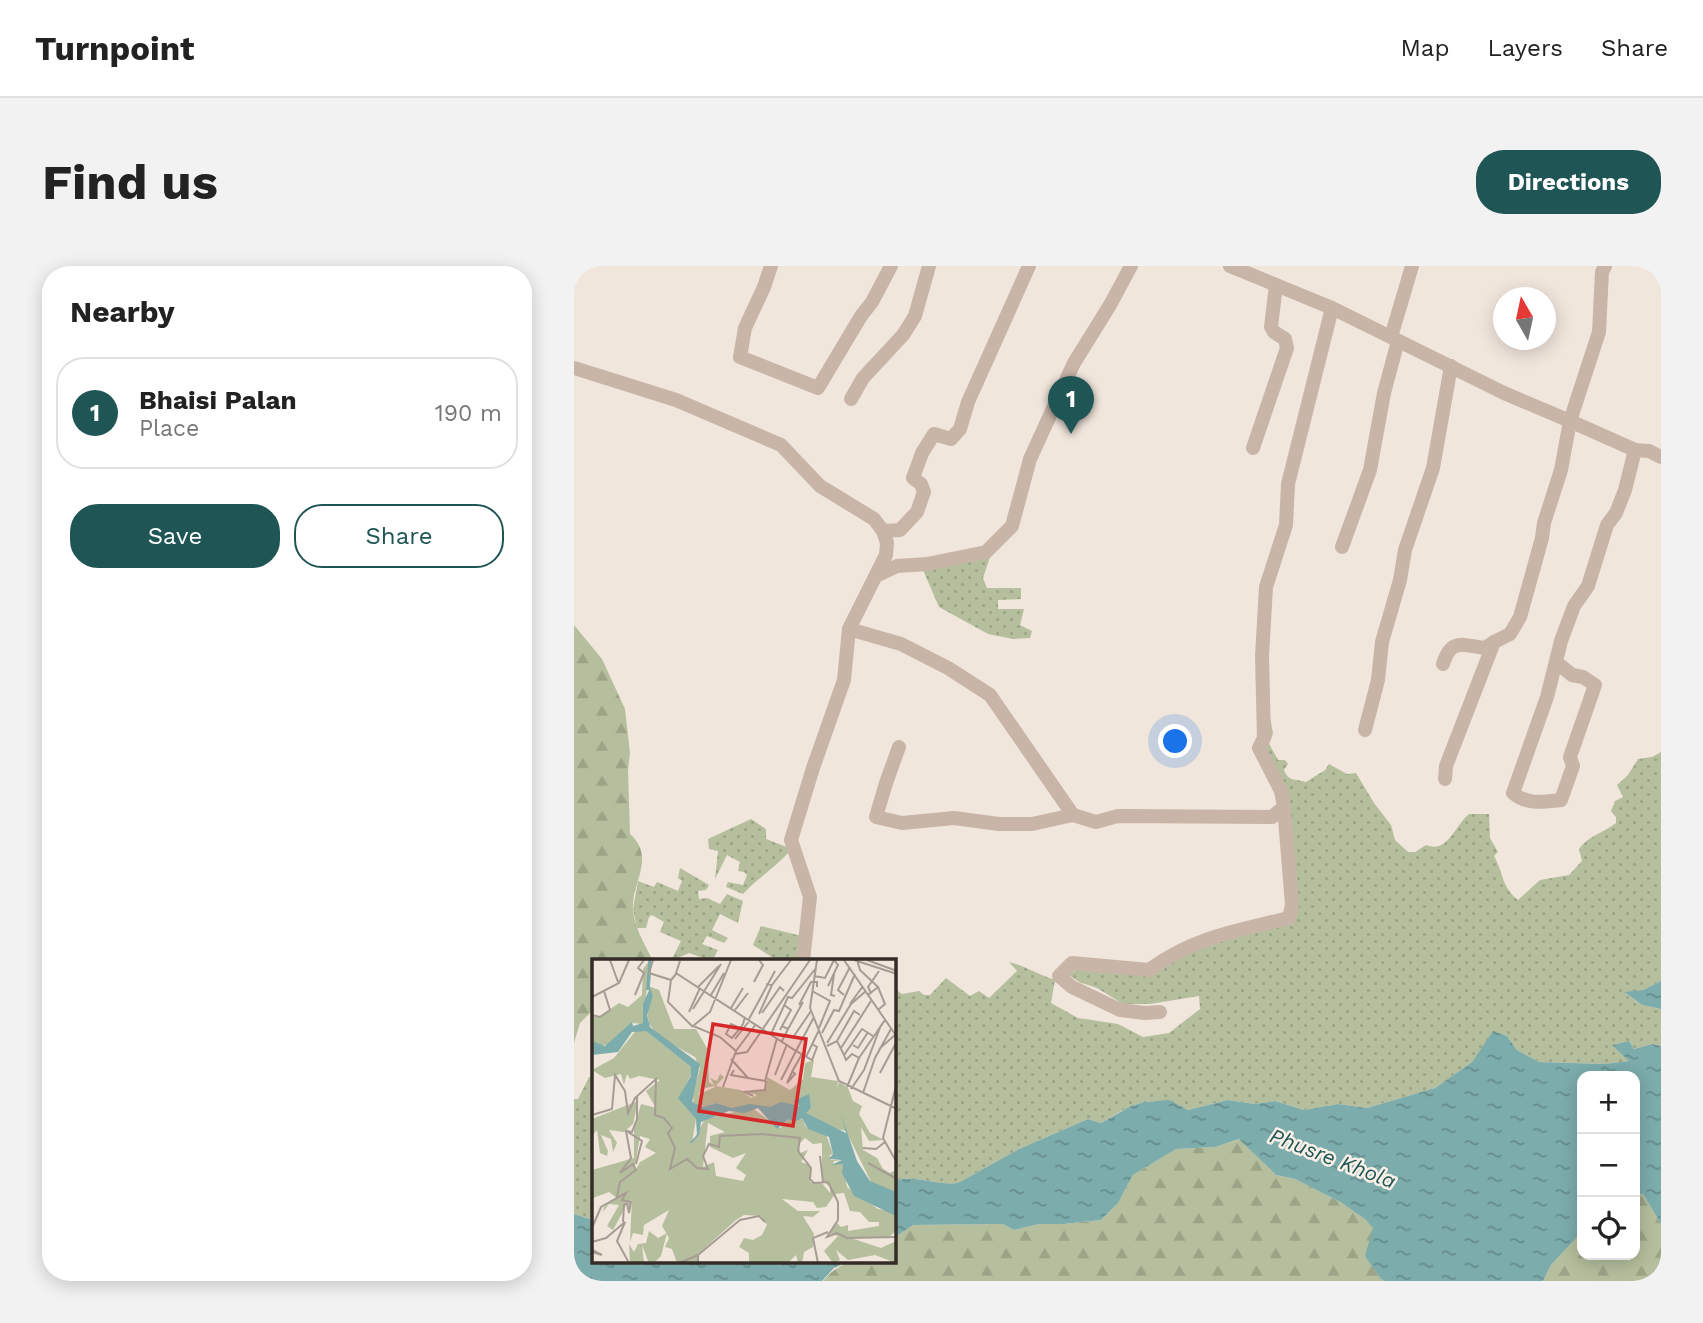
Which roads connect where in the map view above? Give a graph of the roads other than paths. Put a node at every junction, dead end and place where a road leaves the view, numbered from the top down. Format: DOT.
graph roads {
  1 [pos="771,266"];
  2 [pos="929,266"];
  3 [pos="1029,266"];
  4 [pos="1131,266"];
  5 [pos="1230,266"];
  6 [pos="1412,266"];
  7 [pos="1605,266"];
  8 [pos="888,267"];
  9 [pos="1258,272"];
  10 [pos="1276,285"];
  11 [pos="1332,308"];
  12 [pos="1395,339"];
  13 [pos="1451,366"];
  14 [pos="574,368"];
  15 [pos="851,399"];
  16 [pos="1570,421"];
  17 [pos="1253,448"];
  18 [pos="1635,450"];
  19 [pos="1661,457"];
  20 [pos="883,531"];
  21 [pos="1342,547"];
  22 [pos="876,576"];
  23 [pos="849,629"];
  24 [pos="1494,642"];
  25 [pos="1556,662"];
  26 [pos="1443,664"];
  27 [pos="1365,730"];
  28 [pos="899,747"];
  29 [pos="1445,779"];
  30 [pos="1284,807"];
  31 [pos="1073,815"];
  32 [pos="803,959"];
  33 [pos="1160,1012"];
  1 -- 8 [label="street"];
  2 -- 15 [label="street"];
  3 -- 20 [label="street"];
  4 -- 22 [label="street"];
  5 -- 9 [label="street"];
  6 -- 12 [label="street"];
  7 -- 16 [label="street"];
  9 -- 10 [label="street"];
  10 -- 11 [label="street"];
  10 -- 17 [label="street"];
  11 -- 12 [label="street"];
  11 -- 30 [label="street"];
  12 -- 13 [label="street"];
  12 -- 21 [label="street"];
  13 -- 16 [label="street"];
  13 -- 27 [label="street"];
  14 -- 20 [label="street"];
  16 -- 18 [label="street"];
  16 -- 24 [label="street"];
  18 -- 19 [label="street"];
  18 -- 25 [label="street"];
  20 -- 22 [label="street"];
  22 -- 23 [label="street"];
  23 -- 31 [label="street"];
  23 -- 32 [label="street"];
  24 -- 26 [label="street"];
  24 -- 29 [label="street"];
  25 -- 25 [label="street"];
  28 -- 31 [label="street"];
  30 -- 31 [label="street"];
  30 -- 33 [label="street"];
}
